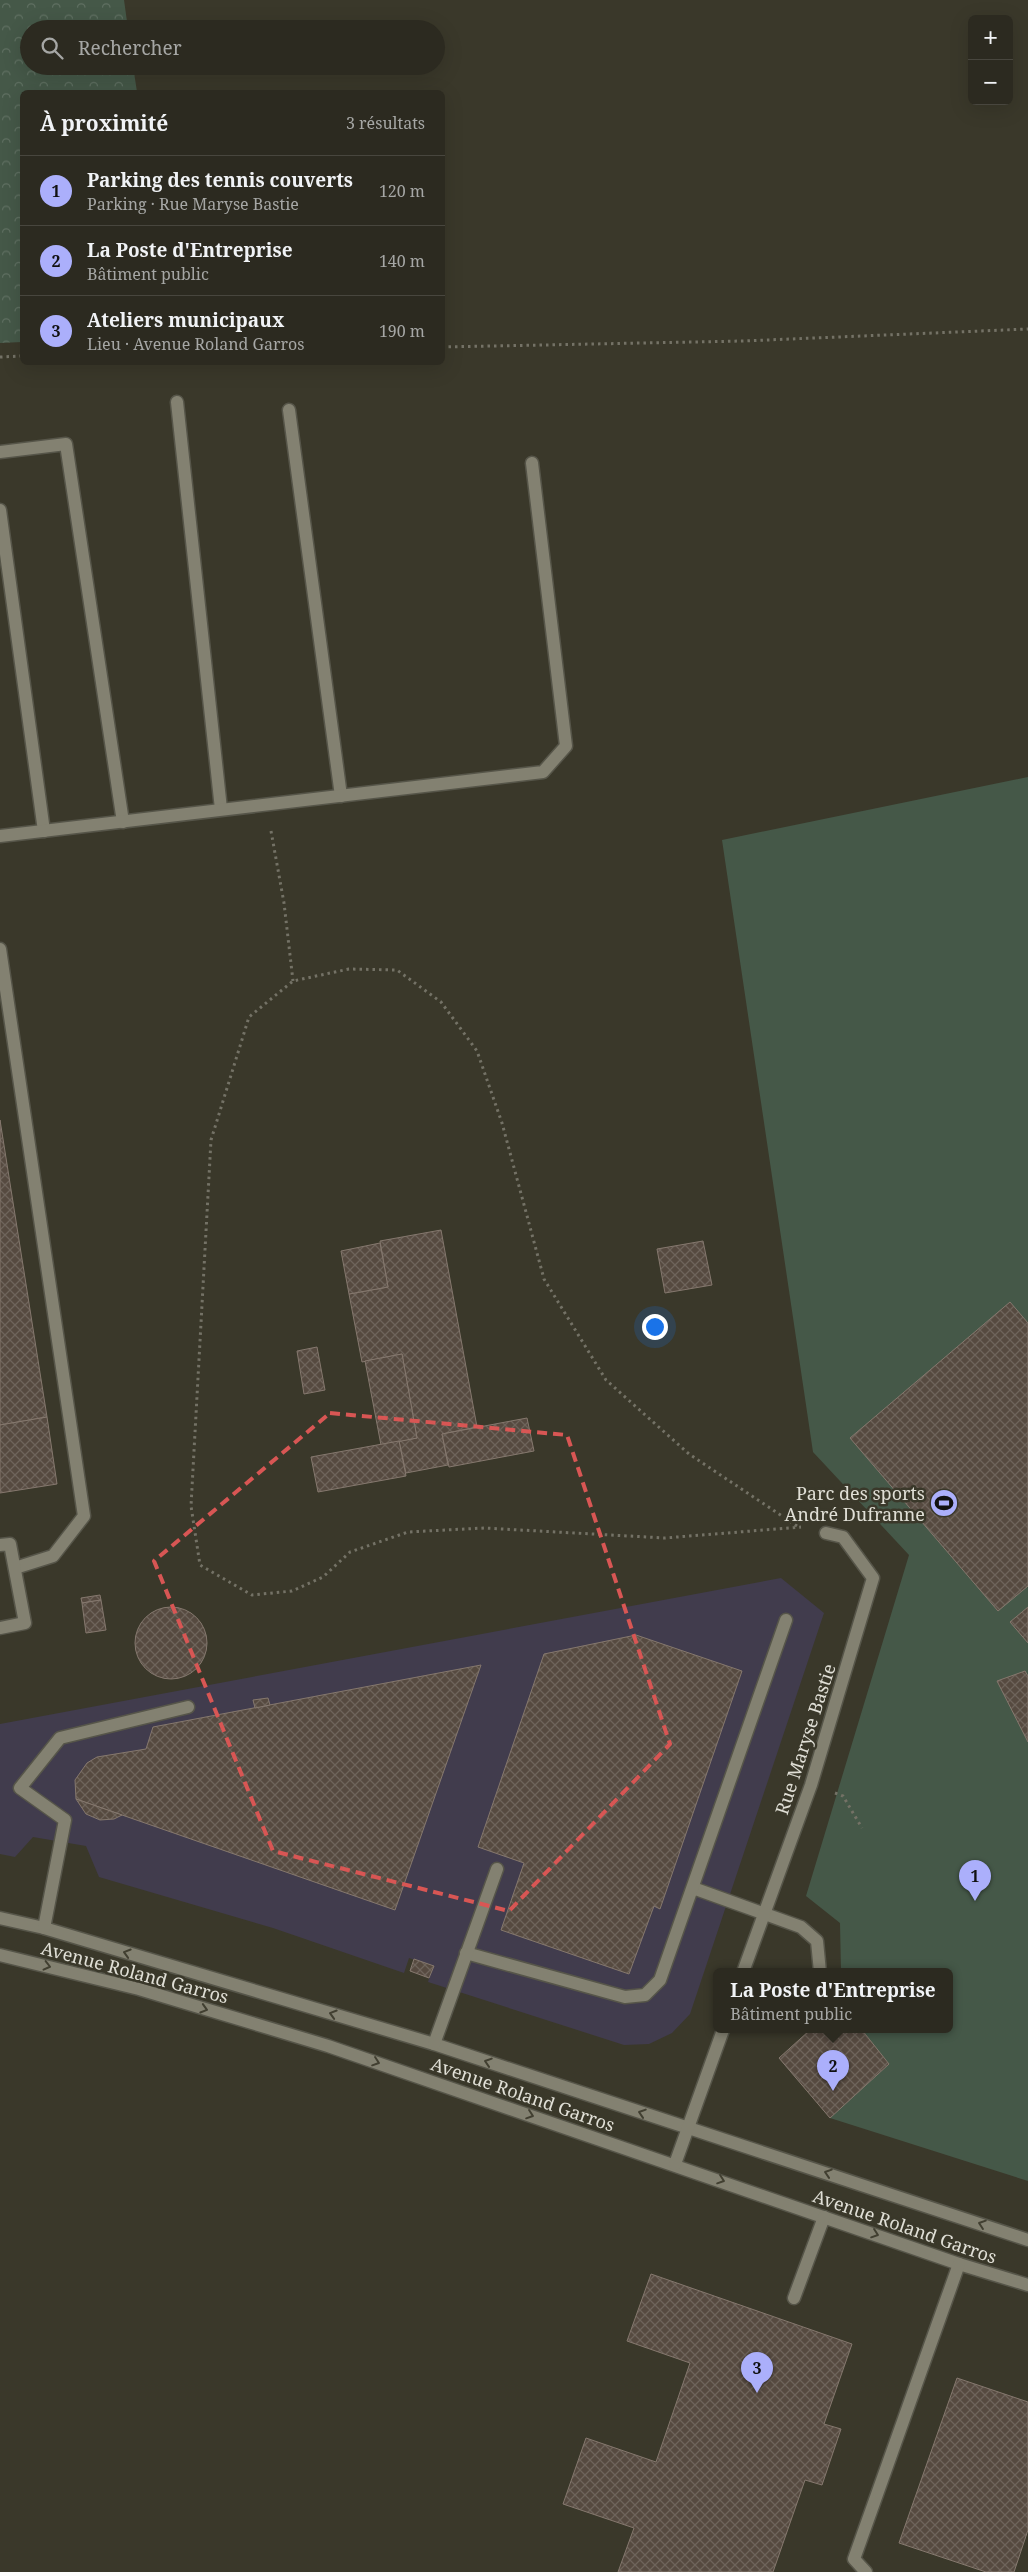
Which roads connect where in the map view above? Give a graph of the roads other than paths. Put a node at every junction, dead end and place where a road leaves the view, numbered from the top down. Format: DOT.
graph roads {
  1 [pos="177,402"];
  2 [pos="289,410"];
  3 [pos="0,452"];
  4 [pos="532,463"];
  5 [pos="0,510"];
  6 [pos="341,796"];
  7 [pos="221,809"];
  8 [pos="123,822"];
  9 [pos="44,831"];
  10 [pos="0,836"];
  11 [pos="0,949"];
  12 [pos="826,1533"];
  13 [pos="0,1545"];
  14 [pos="15,1568"];
  15 [pos="786,1620"];
  16 [pos="0,1628"];
  17 [pos="188,1707"];
  18 [pos="497,1869"];
  19 [pos="693,1888"];
  20 [pos="764,1914"];
  21 [pos="0,1918"];
  22 [pos="44,1928"];
  23 [pos="466,1953"];
  24 [pos="0,1955"];
  25 [pos="744,1968"];
  26 [pos="820,1968"];
  27 [pos="722,2033"];
  28 [pos="434,2044"];
  29 [pos="689,2128"];
  30 [pos="675,2164"];
  31 [pos="824,2216"];
  32 [pos="1028,2240"];
  33 [pos="960,2264"];
  34 [pos="1028,2285"];
  35 [pos="794,2298"];
  36 [pos="866,2572"];
  1 -- 7 [label="street"];
  2 -- 6 [label="street"];
  3 -- 8 [label="street"];
  4 -- 6 [label="street"];
  5 -- 9 [label="street"];
  6 -- 7 [label="street"];
  7 -- 8 [label="street"];
  8 -- 9 [label="street"];
  9 -- 10 [label="street"];
  11 -- 14 [label="street"];
  12 -- 20 [label="street, Rue Maryse Bastie"];
  13 -- 14 [label="street"];
  14 -- 16 [label="street"];
  15 -- 19 [label="street"];
  17 -- 22 [label="street"];
  18 -- 23 [label="street"];
  19 -- 20 [label="street"];
  19 -- 23 [label="street"];
  20 -- 25 [label="street, Rue Maryse Bastie"];
  20 -- 26 [label="street"];
  21 -- 22 [label="street, Avenue Roland Garros"];
  28 -- 22 [label="street, Avenue Roland Garros, one-way"];
  23 -- 28 [label="street"];
  24 -- 30 [label="street, Avenue Roland Garros, one-way"];
  27 -- 29 [label="street"];
  29 -- 28 [label="street, Avenue Roland Garros, one-way"];
  29 -- 30 [label="street"];
  32 -- 29 [label="street, Avenue Roland Garros, one-way"];
  30 -- 31 [label="street, Avenue Roland Garros, one-way"];
  31 -- 33 [label="street, Avenue Roland Garros, one-way"];
  31 -- 35 [label="street"];
  33 -- 34 [label="street, Avenue Roland Garros"];
  33 -- 36 [label="street"];
}
